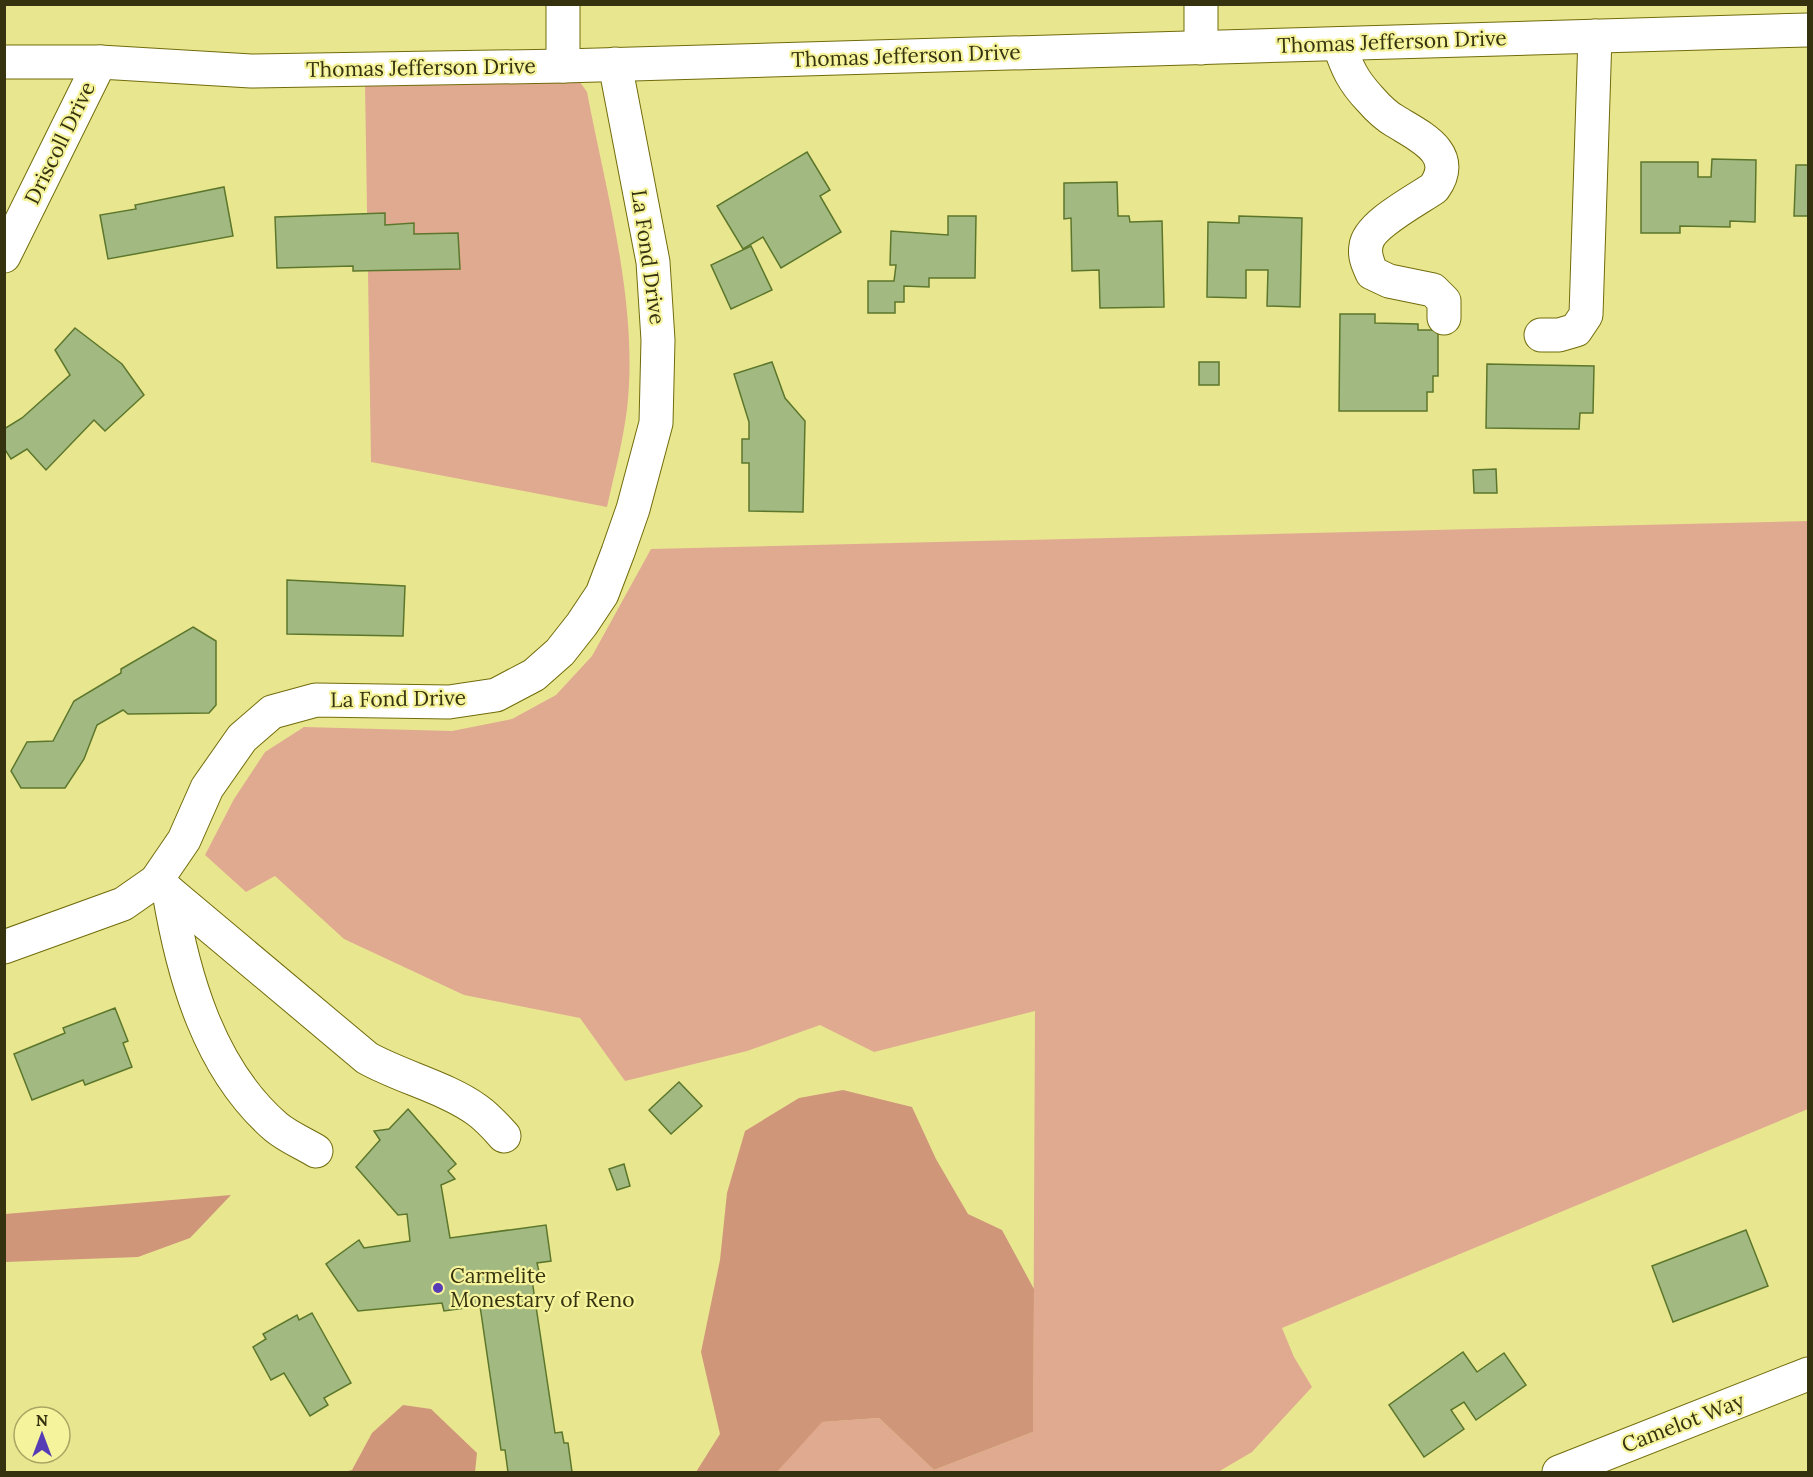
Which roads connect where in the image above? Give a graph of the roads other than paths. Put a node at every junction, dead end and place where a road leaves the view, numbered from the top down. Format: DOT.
graph roads {
  1 [pos="563,4"];
  2 [pos="1201,4"];
  3 [pos="1809,30"];
  4 [pos="1595,36"];
  5 [pos="1339,44"];
  6 [pos="1201,48"];
  7 [pos="4,62"];
  8 [pos="100,62"];
  9 [pos="615,64"];
  10 [pos="562,66"];
  11 [pos="4,256"];
  12 [pos="1444,318"];
  13 [pos="1541,335"];
  14 [pos="163,886"];
  15 [pos="4,947"];
  16 [pos="504,1136"];
  17 [pos="316,1151"];
  18 [pos="1809,1374"];
  19 [pos="1559,1473"];
  1 -- 10 [label="street"];
  2 -- 6 [label="street"];
  3 -- 4 [label="street, Thomas Jefferson Drive"];
  4 -- 5 [label="street, Thomas Jefferson Drive"];
  4 -- 13 [label="street"];
  5 -- 6 [label="street, Thomas Jefferson Drive"];
  5 -- 12 [label="street"];
  6 -- 9 [label="street, Thomas Jefferson Drive"];
  7 -- 8 [label="street, Thomas Jefferson Drive"];
  8 -- 10 [label="street, Thomas Jefferson Drive"];
  8 -- 11 [label="street, Driscoll Drive"];
  9 -- 10 [label="street, Thomas Jefferson Drive"];
  9 -- 14 [label="street, La Fond Drive"];
  14 -- 15 [label="street, La Fond Drive"];
  14 -- 16 [label="street"];
  14 -- 17 [label="street"];
  18 -- 19 [label="street, Camelot Way"];
}
